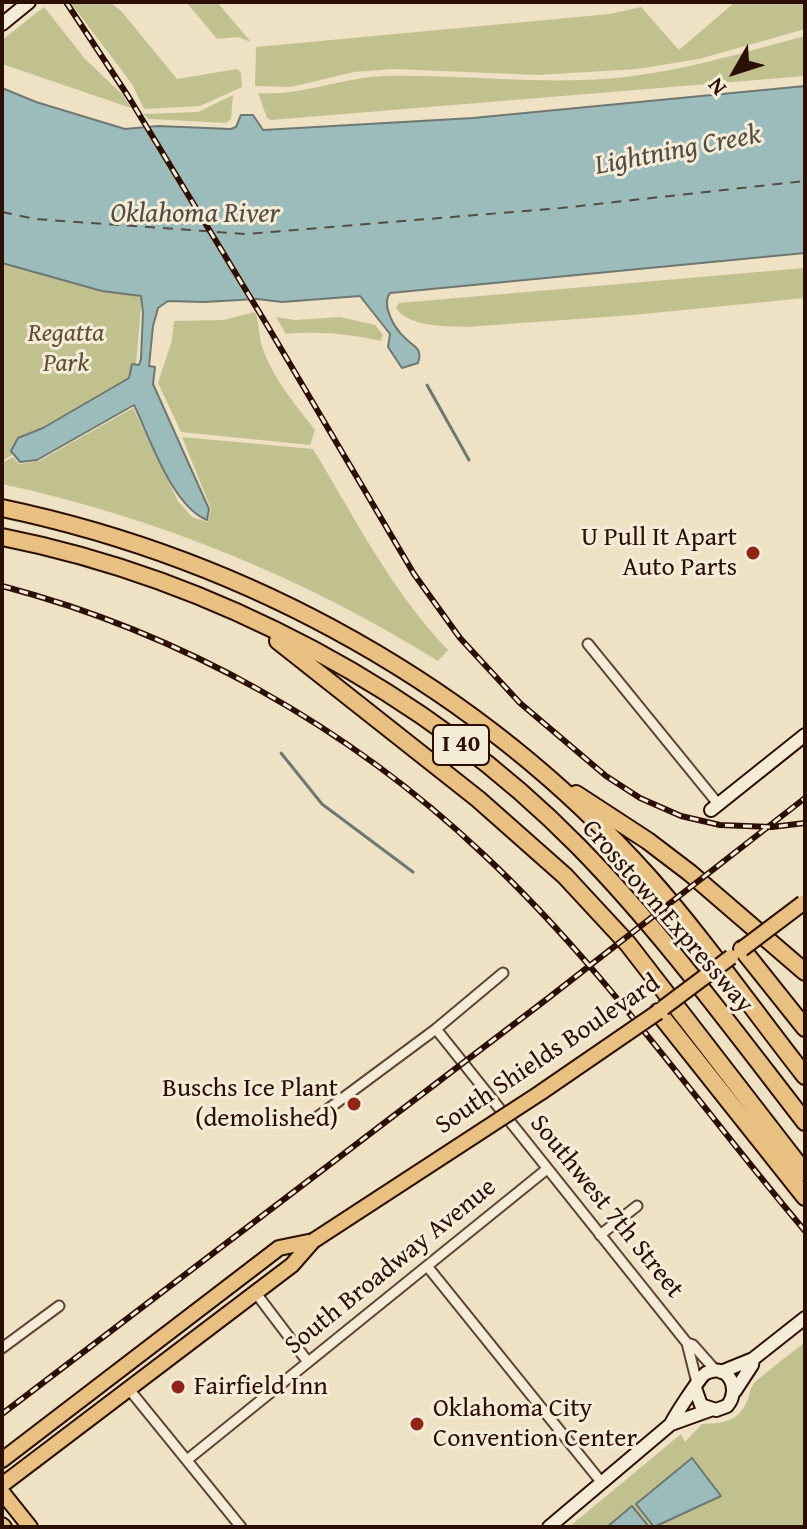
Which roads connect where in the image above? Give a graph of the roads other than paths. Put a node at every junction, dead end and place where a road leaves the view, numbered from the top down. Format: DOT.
graph roads {
  1 [pos="29,2"];
  2 [pos="2,24"];
  3 [pos="2,508"];
  4 [pos="2,537"];
  5 [pos="252,620"];
  6 [pos="588,644"];
  7 [pos="805,735"];
  8 [pos="530,764"];
  9 [pos="715,807"];
  10 [pos="804,902"];
  11 [pos="742,949"];
  12 [pos="805,972"];
  13 [pos="503,973"];
  14 [pos="660,1010"];
  15 [pos="805,1028"];
  16 [pos="436,1029"];
  17 [pos="805,1076"];
  18 [pos="316,1118"];
  19 [pos="805,1122"];
  20 [pos="547,1169"];
  21 [pos="805,1173"];
  22 [pos="805,1197"];
  23 [pos="637,1206"];
  24 [pos="600,1235"];
  25 [pos="313,1241"];
  26 [pos="427,1266"];
  27 [pos="226,1287"];
  28 [pos="255,1292"];
  29 [pos="59,1306"];
  30 [pos="805,1318"];
  31 [pos="687,1343"];
  32 [pos="2,1348"];
  33 [pos="753,1359"];
  34 [pos="308,1362"];
  35 [pos="718,1371"];
  36 [pos="116,1372"];
  37 [pos="696,1386"];
  38 [pos="128,1388"];
  39 [pos="735,1391"];
  40 [pos="710,1410"];
  41 [pos="671,1424"];
  42 [pos="2,1460"];
  43 [pos="187,1460"];
  44 [pos="602,1483"];
  45 [pos="2,1485"];
  46 [pos="2,1492"];
  47 [pos="30,1527"];
  48 [pos="241,1527"];
  49 [pos="549,1527"];
  1 -- 2 [label="main road"];
  3 -- 8 [label="highway, Crosstown Expressway / I 40"];
  4 -- 5 [label="highway, Crosstown Expressway / I 40"];
  5 -- 19 [label="highway, Crosstown Expressway / I 40"];
  5 -- 21 [label="highway"];
  6 -- 9 [label="street"];
  7 -- 9 [label="main road"];
  8 -- 12 [label="highway"];
  8 -- 17 [label="highway, Crosstown Expressway / I 40"];
  10 -- 11 [label="main road, South Shields Boulevard, bridge"];
  11 -- 14 [label="main road, South Shields Boulevard, bridge"];
  11 -- 15 [label="highway"];
  13 -- 16 [label="street"];
  14 -- 22 [label="highway"];
  14 -- 25 [label="main road, South Shields Boulevard, bridge"];
  16 -- 18 [label="street"];
  16 -- 20 [label="street, Southwest 7th Street"];
  20 -- 24 [label="street, Southwest 7th Street"];
  20 -- 26 [label="street, South Broadway Avenue"];
  23 -- 24 [label="street"];
  24 -- 31 [label="street, Southwest 7th Street"];
  25 -- 27 [label="main road, South Shields Boulevard"];
  25 -- 28 [label="main road, South Shields Boulevard"];
  26 -- 34 [label="street, South Broadway Avenue"];
  26 -- 44 [label="street"];
  27 -- 28 [label="main road"];
  27 -- 36 [label="main road, South Shields Boulevard"];
  28 -- 34 [label="street"];
  28 -- 38 [label="main road, South Shields Boulevard"];
  29 -- 32 [label="street"];
  30 -- 33 [label="main road"];
  31 -- 35 [label="street"];
  31 -- 37 [label="street, Southwest 7th Street"];
  33 -- 35 [label="main road"];
  33 -- 39 [label="main road"];
  34 -- 43 [label="street, South Broadway Avenue"];
  35 -- 37 [label="main road"];
  35 -- 39 [label="main road"];
  36 -- 38 [label="main road"];
  36 -- 42 [label="main road, South Shields Boulevard"];
  37 -- 40 [label="main road"];
  37 -- 41 [label="main road"];
  38 -- 43 [label="street"];
  38 -- 45 [label="main road, South Shields Boulevard"];
  39 -- 40 [label="main road"];
  40 -- 41 [label="main road"];
  41 -- 44 [label="main road"];
  43 -- 48 [label="street"];
  44 -- 49 [label="main road"];
  46 -- 47 [label="main road"];
}
